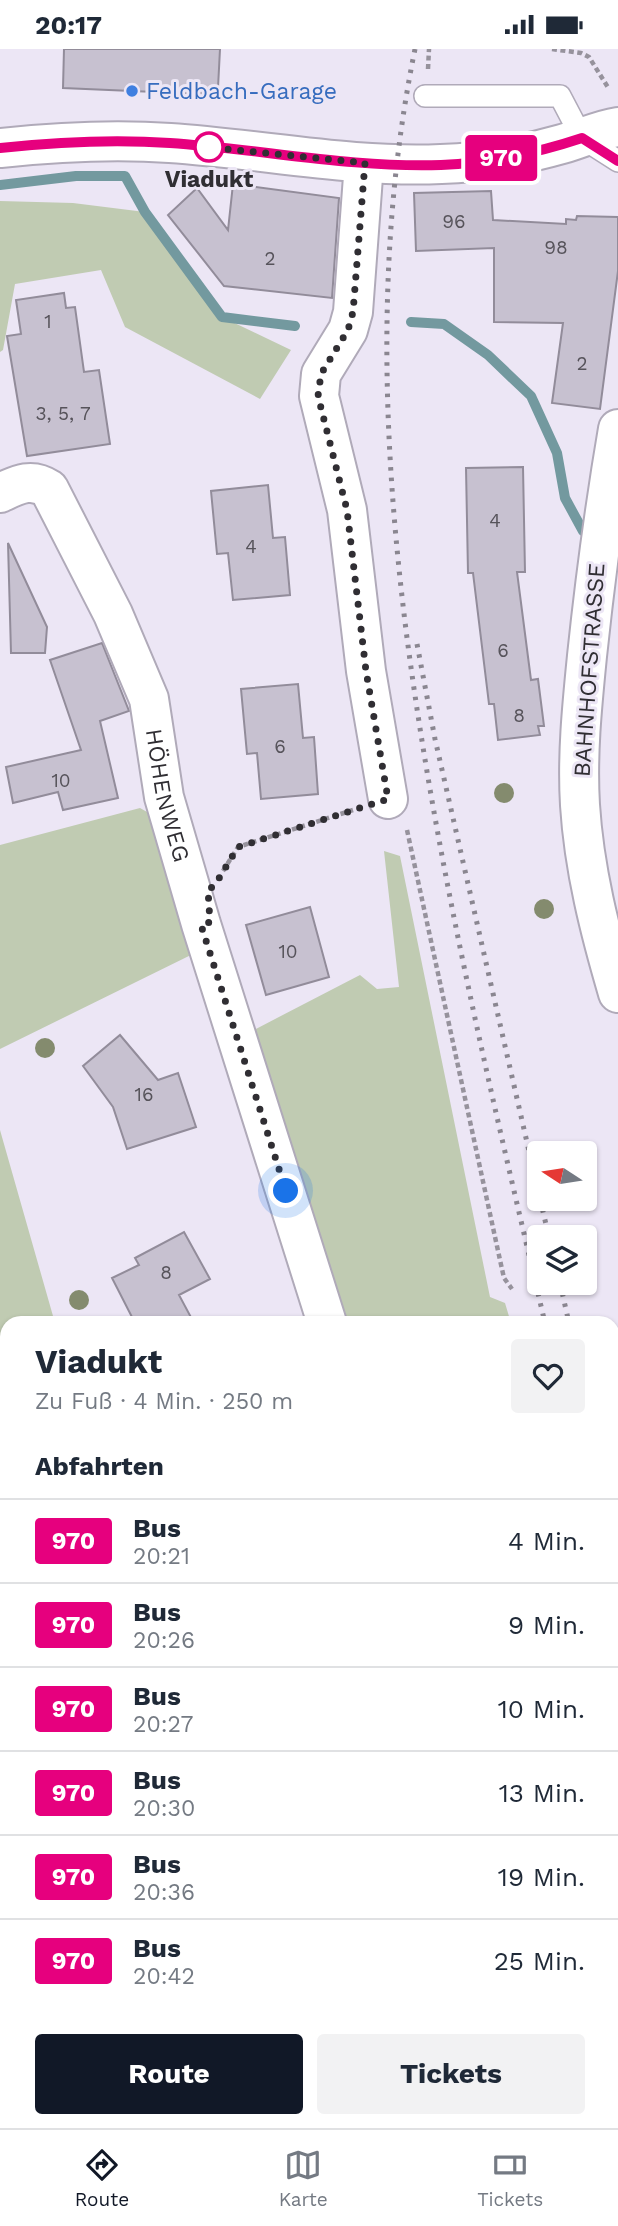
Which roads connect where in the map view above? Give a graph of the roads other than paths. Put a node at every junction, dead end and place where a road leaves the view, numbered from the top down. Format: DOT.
graph roads {
  1 [pos="425,96"];
  2 [pos="608,125"];
  3 [pos="0,148"];
  4 [pos="365,152"];
  5 [pos="618,429"];
  6 [pos="0,493"];
  7 [pos="388,799"];
  8 [pos="618,993"];
  9 [pos="325,1316"];
  1 -- 2 [label="lane"];
  2 -- 4 [label="street"];
  3 -- 4 [label="street"];
  4 -- 7 [label="street"];
  5 -- 8 [label="street, BAHNHOFSTRASSE"];
  6 -- 9 [label="street, HÖHENWEG"];
}
